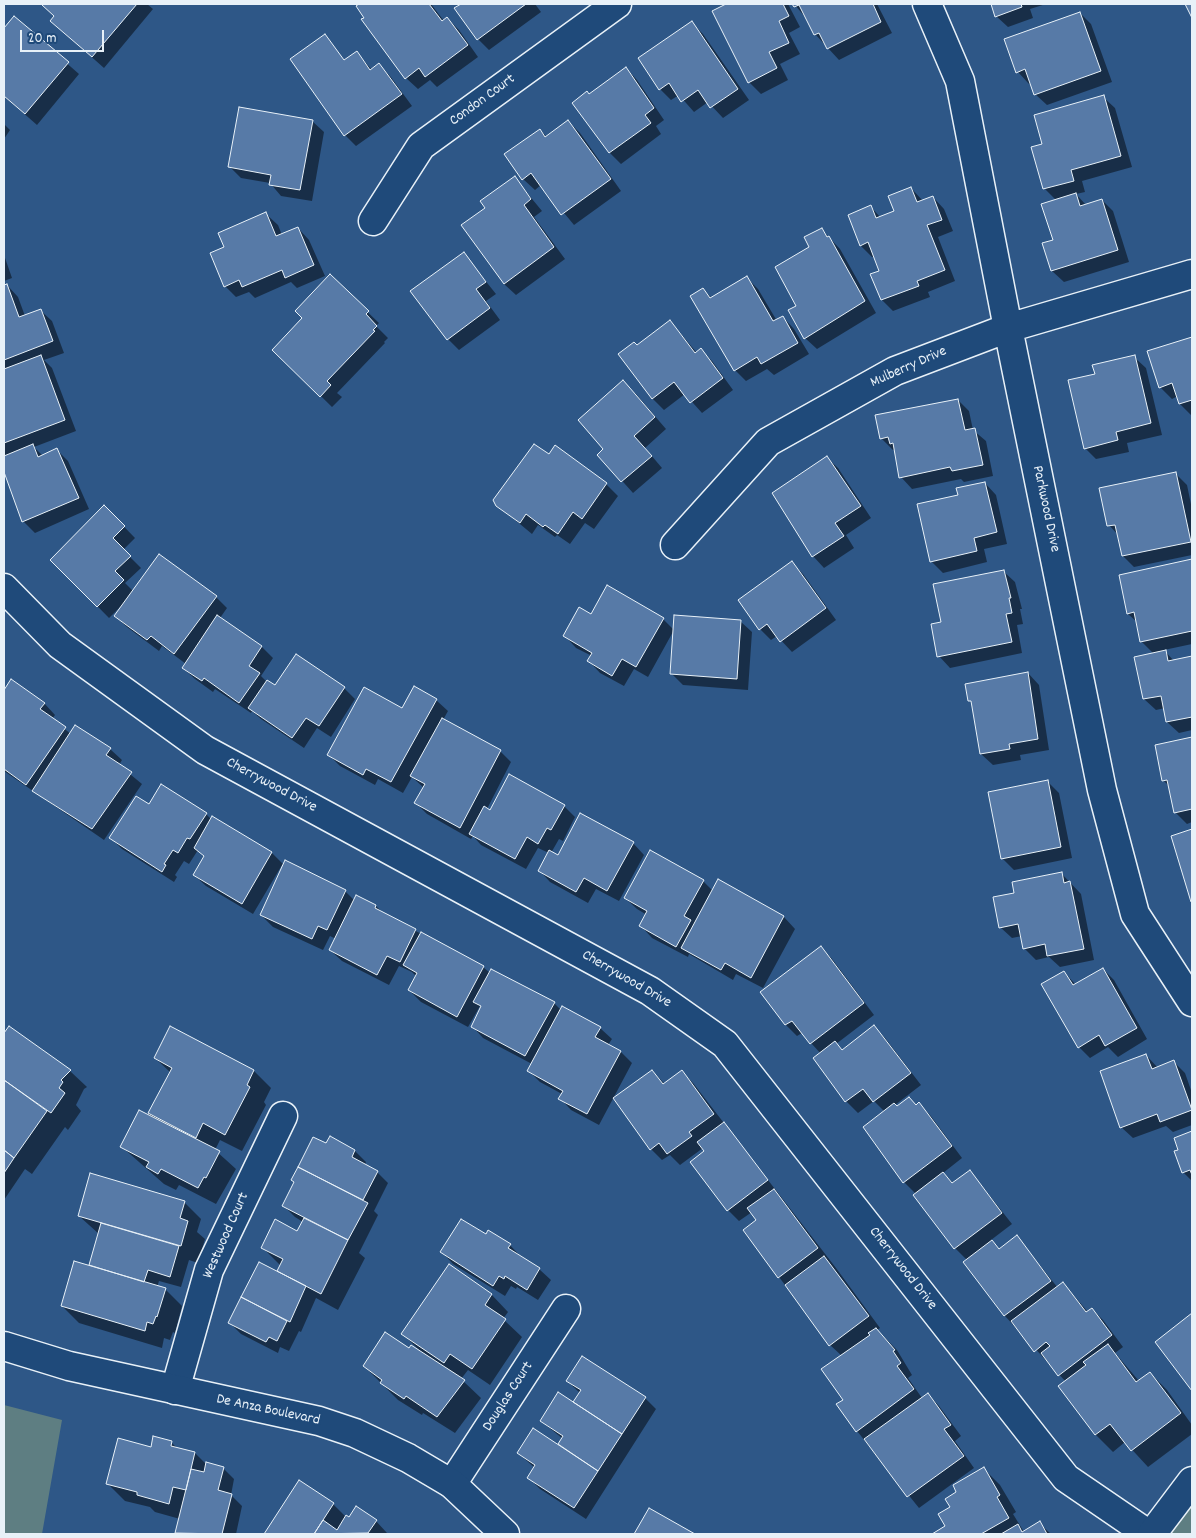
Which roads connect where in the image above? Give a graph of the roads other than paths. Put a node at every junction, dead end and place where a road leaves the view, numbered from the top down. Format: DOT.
graph roads {
  1 [pos="617,4"];
  2 [pos="927,4"];
  3 [pos="374,221"];
  4 [pos="1192,274"];
  5 [pos="1008,328"];
  6 [pos="675,545"];
  7 [pos="4,588"];
  8 [pos="1192,1002"];
  9 [pos="283,1116"];
  10 [pos="566,1309"];
  11 [pos="4,1346"];
  12 [pos="175,1390"];
  13 [pos="1192,1481"];
  14 [pos="452,1484"];
  15 [pos="505,1534"];
  16 [pos="1148,1534"];
  17 [pos="1152,1534"];
  1 -- 3 [label="street, Condon Court"];
  2 -- 5 [label="street, Parkwood Drive"];
  4 -- 5 [label="street, Mulberry Drive"];
  5 -- 6 [label="street, Mulberry Drive"];
  5 -- 8 [label="street, Parkwood Drive"];
  7 -- 16 [label="street, Cherrywood Drive"];
  9 -- 12 [label="street, Westwood Court"];
  10 -- 14 [label="street, Douglas Court"];
  11 -- 12 [label="street, De Anza Boulevard"];
  12 -- 14 [label="street, De Anza Boulevard"];
  13 -- 17 [label="street"];
  14 -- 15 [label="street, De Anza Boulevard"];
}
